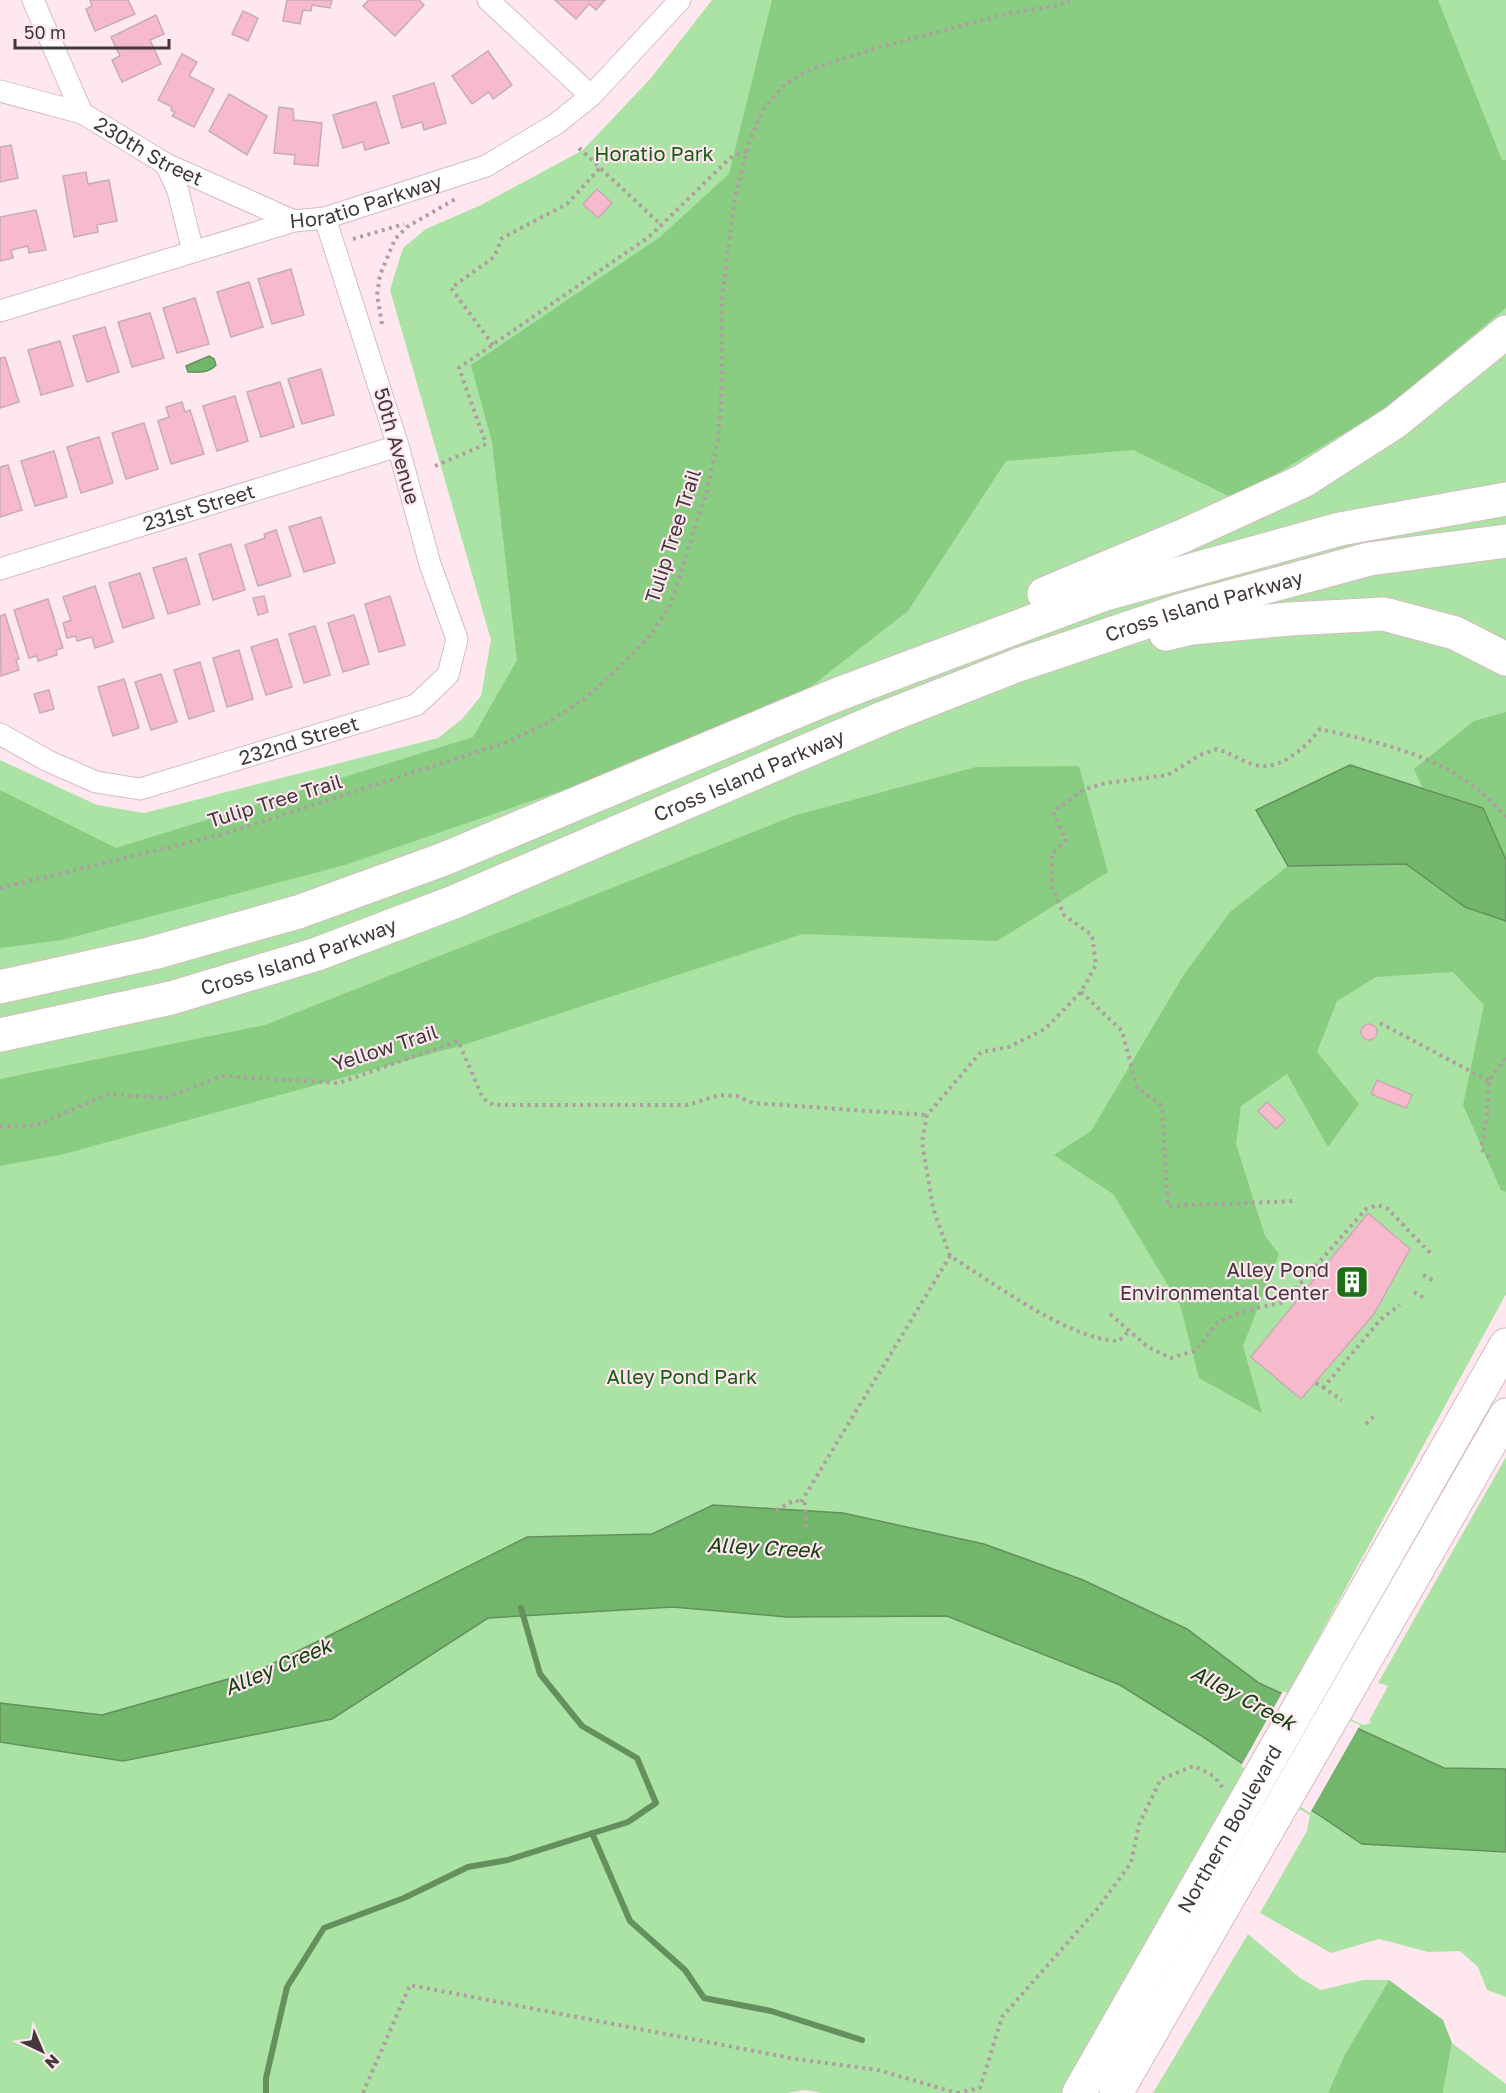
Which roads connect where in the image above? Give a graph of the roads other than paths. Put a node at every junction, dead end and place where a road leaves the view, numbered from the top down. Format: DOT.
graph roads {
  1 [pos="33,0"];
  2 [pos="488,0"];
  3 [pos="680,0"];
  4 [pos="0,91"];
  5 [pos="591,96"];
  6 [pos="82,112"];
  7 [pos="166,164"];
  8 [pos="325,218"];
  9 [pos="294,221"];
  10 [pos="193,251"];
  11 [pos="0,310"];
  12 [pos="1506,332"];
  13 [pos="398,446"];
  14 [pos="1506,499"];
  15 [pos="1506,541"];
  16 [pos="0,569"];
  17 [pos="1506,659"];
  18 [pos="1018,665"];
  19 [pos="448,675"];
  20 [pos="836,695"];
  21 [pos="0,734"];
  22 [pos="0,987"];
  23 [pos="0,1035"];
  24 [pos="1506,1345"];
  25 [pos="1506,1415"];
  26 [pos="1079,2093"];
  27 [pos="1116,2093"];
  1 -- 6 [label="street"];
  2 -- 5 [label="street"];
  3 -- 5 [label="street, Horatio Parkway"];
  4 -- 6 [label="street, 230th Street"];
  5 -- 8 [label="street, Horatio Parkway"];
  6 -- 7 [label="street, 230th Street"];
  7 -- 9 [label="street, 230th Street"];
  7 -- 10 [label="street"];
  8 -- 9 [label="street, Horatio Parkway"];
  8 -- 13 [label="street, 50th Avenue"];
  9 -- 10 [label="street, Horatio Parkway"];
  10 -- 11 [label="street, Horatio Parkway"];
  12 -- 20 [label="main road"];
  13 -- 16 [label="street, 231st Street"];
  13 -- 19 [label="street, 50th Avenue"];
  14 -- 20 [label="main road, Cross Island Parkway"];
  15 -- 18 [label="main road, Cross Island Parkway"];
  17 -- 18 [label="main road"];
  18 -- 23 [label="main road, Cross Island Parkway"];
  19 -- 21 [label="street, 232nd Street"];
  20 -- 22 [label="main road, Cross Island Parkway"];
  24 -- 26 [label="main road, Northern Boulevard"];
  25 -- 27 [label="main road, Northern Boulevard"];
}
